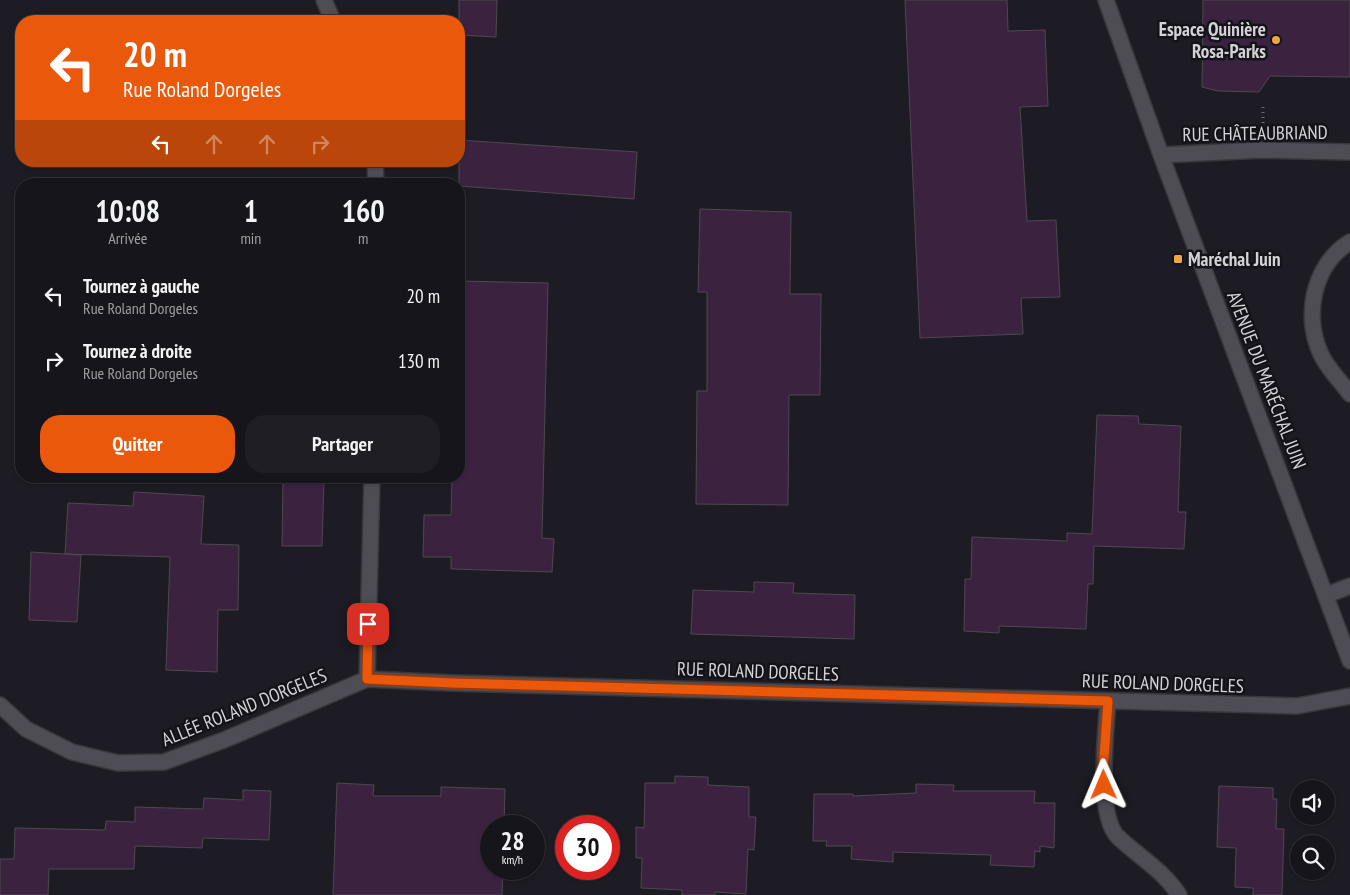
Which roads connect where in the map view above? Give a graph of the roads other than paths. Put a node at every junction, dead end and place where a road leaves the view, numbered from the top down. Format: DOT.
graph roads {
  1 [pos="324,0"];
  2 [pos="1106,0"];
  3 [pos="330,15"];
  4 [pos="1350,152"];
  5 [pos="1161,155"];
  6 [pos="1350,242"];
  7 [pos="1350,394"];
  8 [pos="372,483"];
  9 [pos="1350,586"];
  10 [pos="1327,596"];
  11 [pos="1350,660"];
  12 [pos="367,679"];
  13 [pos="1350,696"];
  14 [pos="1108,701"];
  15 [pos="0,705"];
  16 [pos="1179,895"];
  1 -- 3 [label="street"];
  2 -- 5 [label="street, AVENUE DU MARÉCHAL JUIN"];
  4 -- 5 [label="street, RUE CHÂTEAUBRIAND"];
  5 -- 10 [label="street, AVENUE DU MARÉCHAL JUIN"];
  6 -- 7 [label="street"];
  8 -- 12 [label="street"];
  9 -- 10 [label="street"];
  10 -- 11 [label="street, AVENUE DU MARÉCHAL JUIN"];
  12 -- 14 [label="street, RUE ROLAND DORGELES"];
  12 -- 15 [label="street, ALLÉE ROLAND DORGELES"];
  13 -- 14 [label="street, RUE ROLAND DORGELES"];
  14 -- 16 [label="street"];
}
